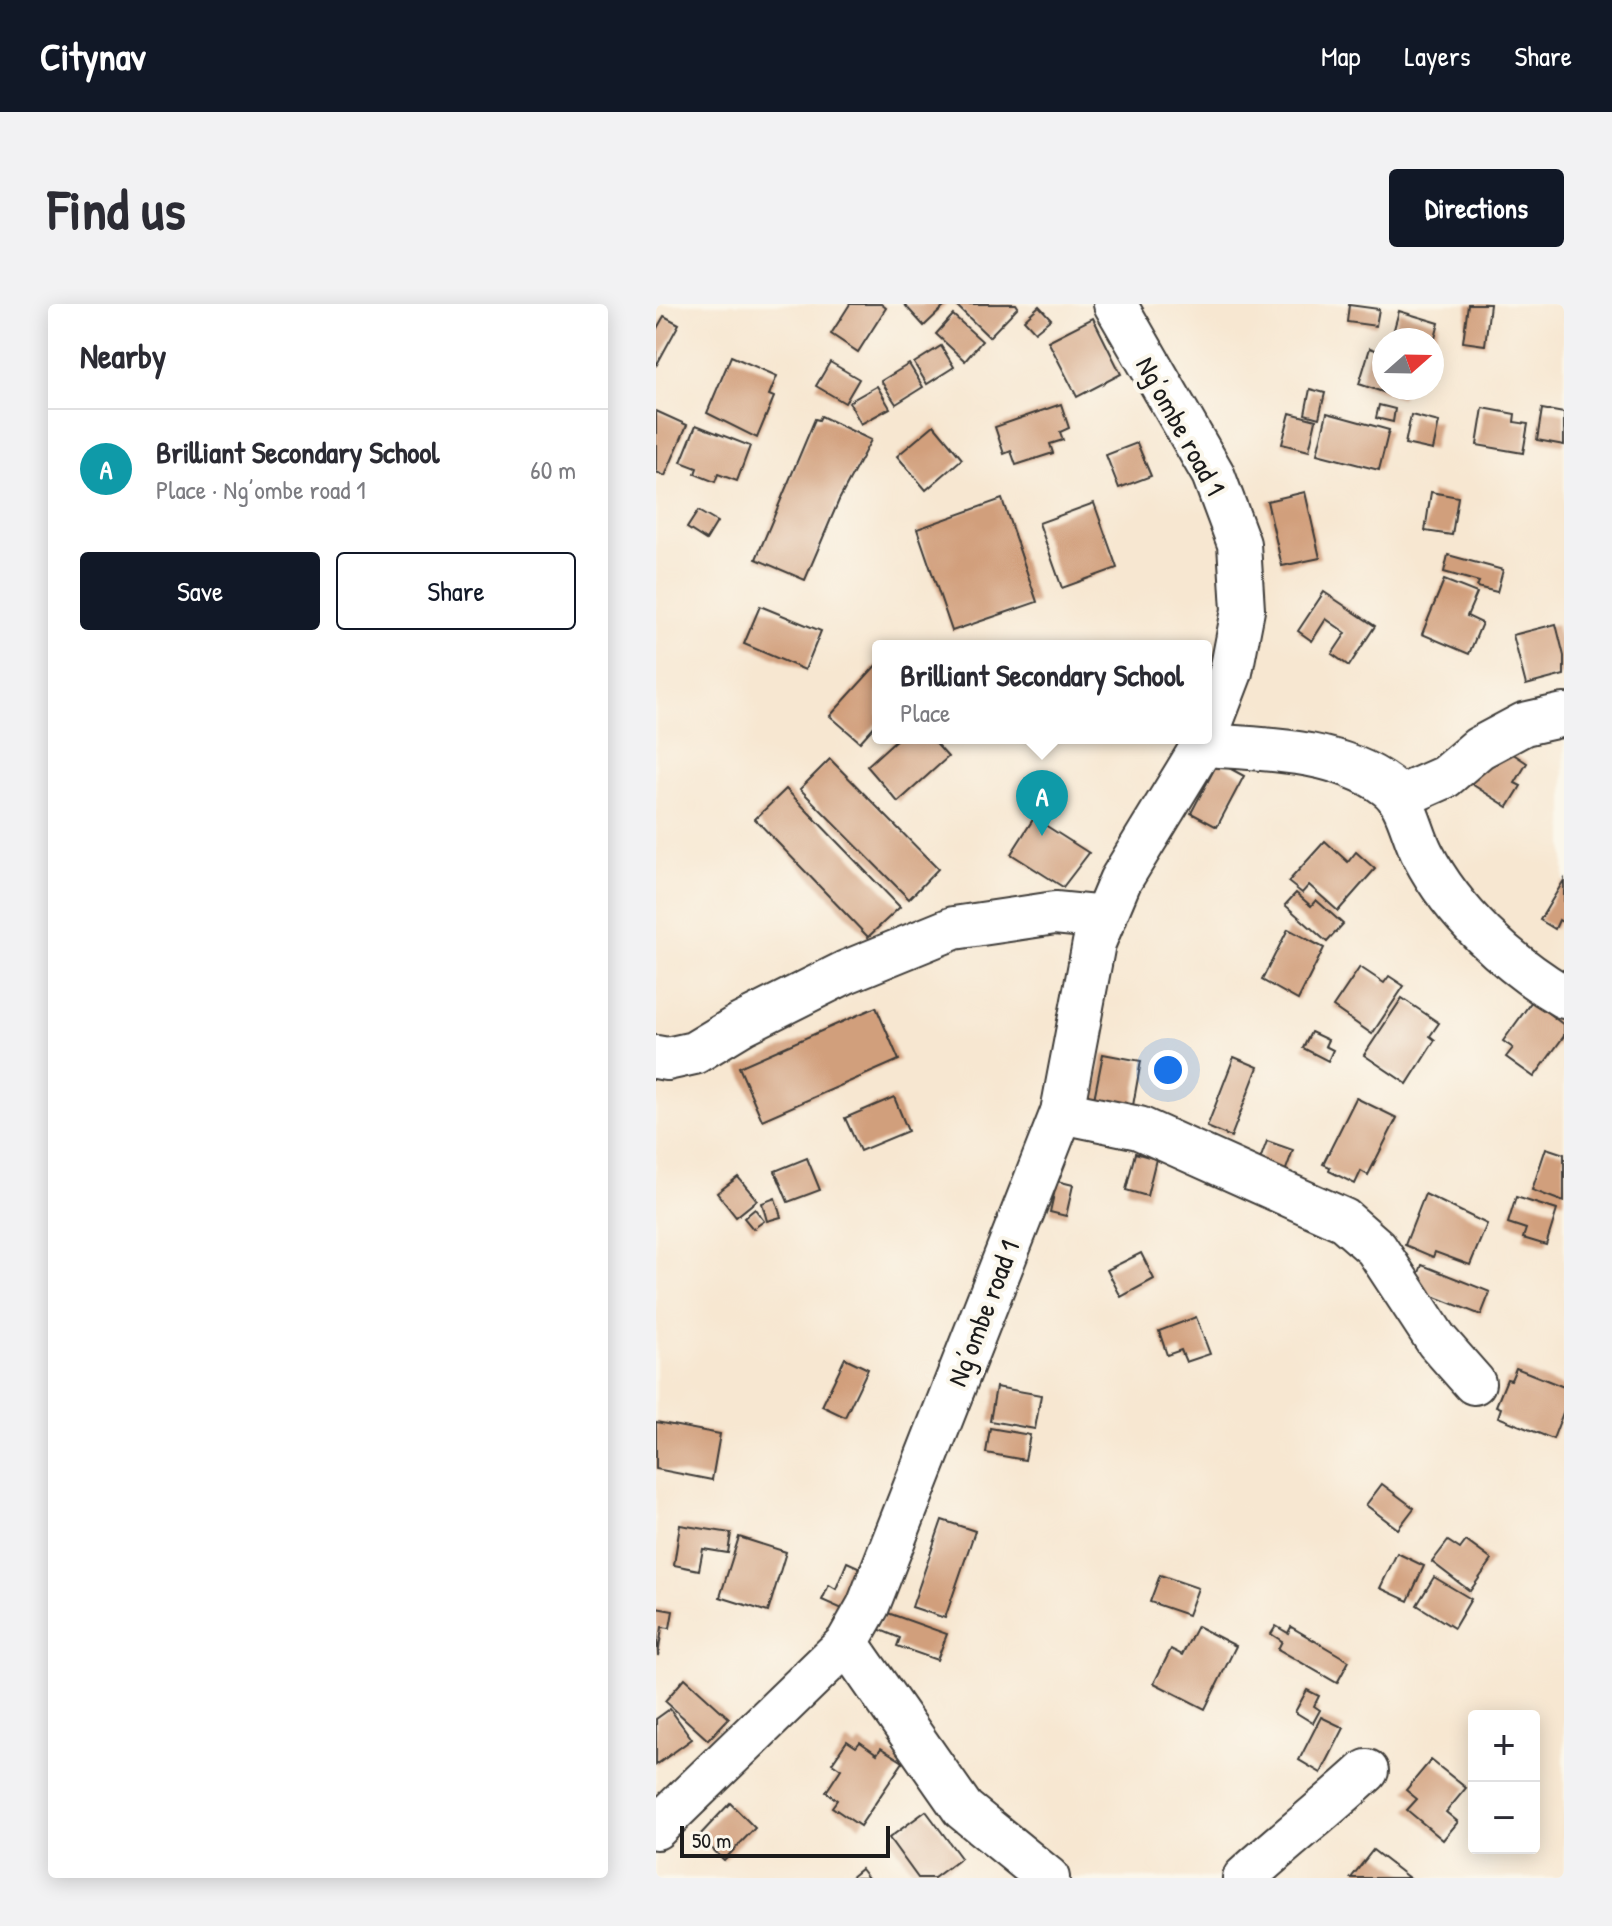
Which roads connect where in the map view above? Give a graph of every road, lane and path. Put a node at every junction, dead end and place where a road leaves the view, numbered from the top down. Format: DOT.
graph roads {
  1 [pos="1115,304"];
  2 [pos="1564,715"];
  3 [pos="1212,722"];
  4 [pos="1203,745"];
  5 [pos="1400,797"];
  6 [pos="1105,918"];
  7 [pos="1564,997"];
  8 [pos="656,1057"];
  9 [pos="1062,1112"];
  10 [pos="1474,1383"];
  11 [pos="847,1643"];
  12 [pos="1367,1771"];
  13 [pos="656,1828"];
  14 [pos="1048,1878"];
  15 [pos="1244,1878"];
  1 -- 3 [label="street, Ng’ombe road 1"];
  2 -- 5 [label="street"];
  4 -- 5 [label="street"];
  4 -- 6 [label="street, Ng’ombe road 1"];
  5 -- 7 [label="street"];
  6 -- 8 [label="street"];
  6 -- 9 [label="street, Ng’ombe road 1"];
  9 -- 10 [label="street"];
  9 -- 11 [label="street, Ng’ombe road 1"];
  11 -- 13 [label="street, Ng’ombe road 1"];
  11 -- 14 [label="street"];
  12 -- 15 [label="street"];
}
